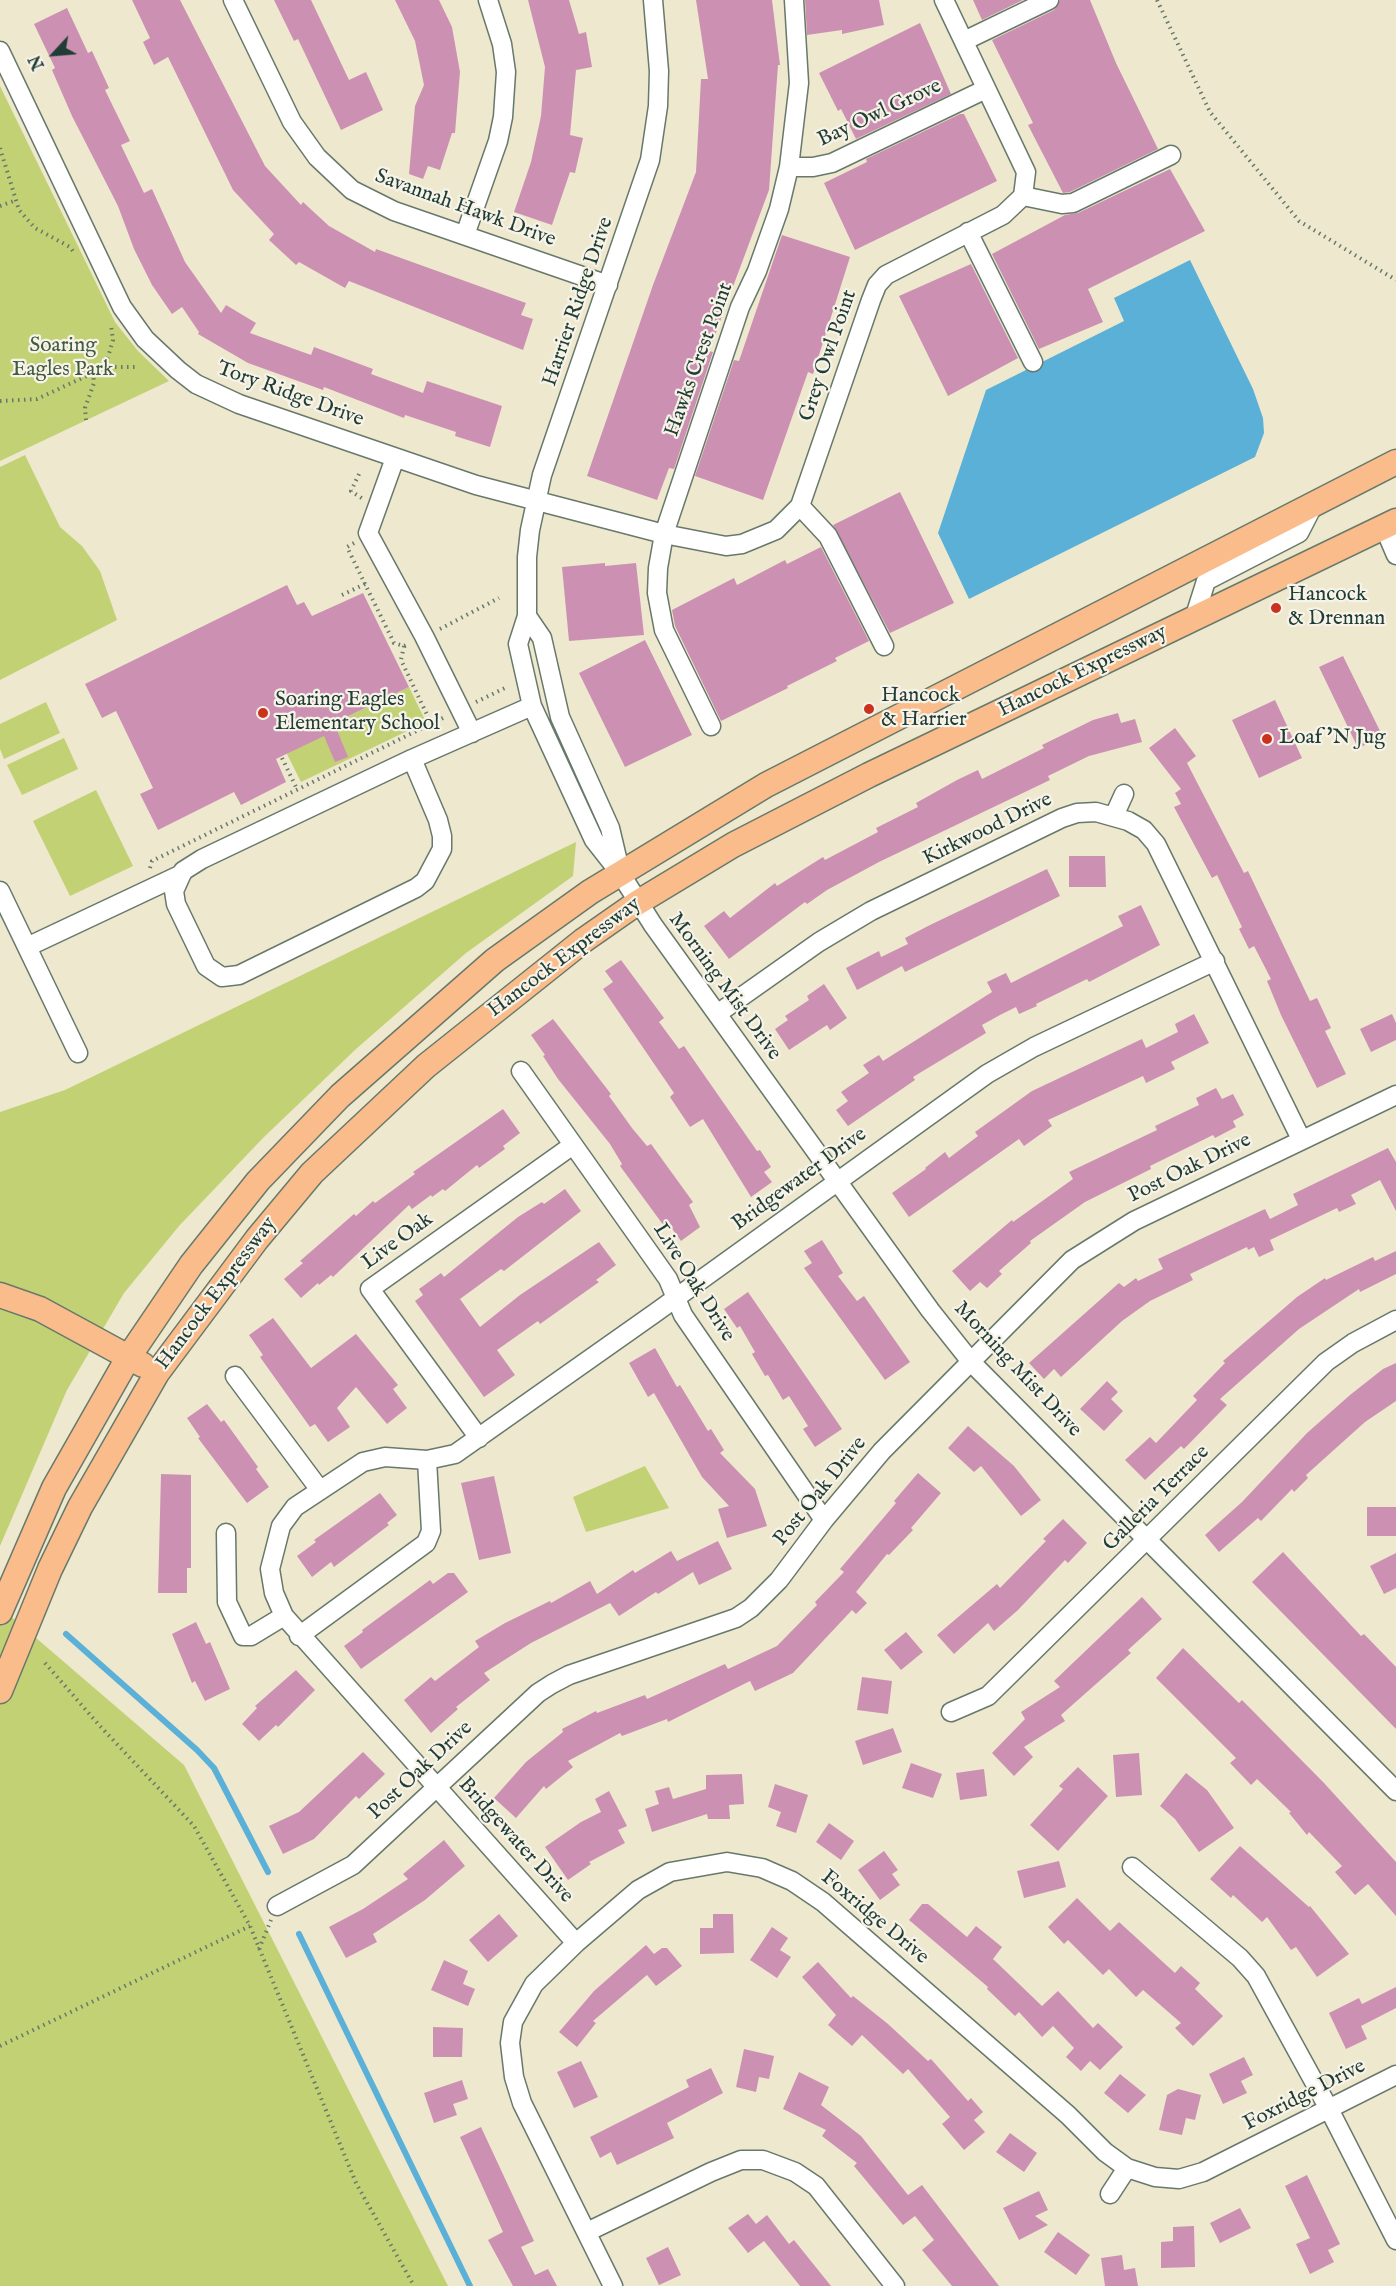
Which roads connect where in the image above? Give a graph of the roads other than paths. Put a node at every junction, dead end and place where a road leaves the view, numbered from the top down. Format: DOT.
graph roads {
  1 [pos="233,0"];
  2 [pos="489,0"];
  3 [pos="652,0"];
  4 [pos="794,0"];
  5 [pos="944,0"];
  6 [pos="1048,0"];
  7 [pos="964,41"];
  8 [pos="0,51"];
  9 [pos="987,89"];
  10 [pos="1171,155"];
  11 [pos="789,167"];
  12 [pos="1023,196"];
  13 [pos="968,232"];
  14 [pos="465,235"];
  15 [pos="608,285"];
  16 [pos="1033,362"];
  17 [pos="395,458"];
  18 [pos="1396,462"];
  19 [pos="535,502"];
  20 [pos="1315,502"];
  21 [pos="800,506"];
  22 [pos="1390,524"];
  23 [pos="664,534"];
  24 [pos="1396,555"];
  25 [pos="527,616"];
  26 [pos="1194,619"];
  27 [pos="884,646"];
  28 [pos="532,706"];
  29 [pos="711,726"];
  30 [pos="472,733"];
  31 [pos="412,759"];
  32 [pos="1124,794"];
  33 [pos="1114,816"];
  34 [pos="620,873"];
  35 [pos="182,874"];
  36 [pos="0,891"];
  37 [pos="637,903"];
  38 [pos="27,947"];
  39 [pos="1215,961"];
  40 [pos="717,1014"];
  41 [pos="78,1053"];
  42 [pos="522,1071"];
  43 [pos="1396,1095"];
  44 [pos="1301,1139"];
  45 [pos="573,1145"];
  46 [pos="837,1182"];
  47 [pos="0,1295"];
  48 [pos="675,1299"];
  49 [pos="1396,1320"];
  50 [pos="128,1358"];
  51 [pos="972,1363"];
  52 [pos="158,1373"];
  53 [pos="236,1376"];
  54 [pos="479,1438"];
  55 [pos="427,1460"];
  56 [pos="320,1490"];
  57 [pos="824,1520"];
  58 [pos="226,1533"];
  59 [pos="1149,1539"];
  60 [pos="0,1612"];
  61 [pos="284,1616"];
  62 [pos="299,1636"];
  63 [pos="0,1691"];
  64 [pos="951,1712"];
  65 [pos="436,1787"];
  66 [pos="1396,1791"];
  67 [pos="1132,1867"];
  68 [pos="277,1906"];
  69 [pos="576,1943"];
  70 [pos="1396,2075"];
  71 [pos="1329,2109"];
  72 [pos="1127,2168"];
  73 [pos="1110,2194"];
  74 [pos="587,2232"];
  75 [pos="1396,2240"];
  76 [pos="613,2286"];
  77 [pos="895,2286"];
  1 -- 14 [label="street, Savannah Hawk Drive"];
  2 -- 14 [label="street"];
  3 -- 15 [label="street, Harrier Ridge Drive"];
  4 -- 11 [label="street, Hawks Crest Point"];
  5 -- 7 [label="street"];
  6 -- 7 [label="street"];
  7 -- 9 [label="street"];
  8 -- 17 [label="street, Tory Ridge Drive"];
  9 -- 11 [label="street, Bay Owl Grove"];
  9 -- 12 [label="street"];
  10 -- 12 [label="street"];
  11 -- 23 [label="street, Hawks Crest Point"];
  12 -- 13 [label="street, Grey Owl Point"];
  13 -- 16 [label="street"];
  13 -- 21 [label="street, Grey Owl Point"];
  14 -- 15 [label="street, Savannah Hawk Drive"];
  15 -- 19 [label="street, Harrier Ridge Drive"];
  17 -- 19 [label="street, Tory Ridge Drive"];
  17 -- 30 [label="street"];
  18 -- 20 [label="main road, Hancock Expressway"];
  19 -- 23 [label="street, Grey Owl Point"];
  19 -- 25 [label="street, Harrier Ridge Drive"];
  20 -- 26 [label="street"];
  20 -- 34 [label="main road, Hancock Expressway"];
  21 -- 23 [label="street, Grey Owl Point"];
  21 -- 27 [label="street"];
  22 -- 24 [label="street"];
  22 -- 26 [label="main road, Hancock Expressway"];
  23 -- 29 [label="street, Hawks Crest Point"];
  25 -- 28 [label="street, Harrier Ridge Drive"];
  25 -- 34 [label="street"];
  26 -- 37 [label="main road, Hancock Expressway"];
  28 -- 30 [label="street"];
  28 -- 34 [label="street, Harrier Ridge Drive"];
  30 -- 31 [label="street"];
  31 -- 35 [label="street"];
  31 -- 35 [label="street"];
  32 -- 33 [label="street"];
  33 -- 39 [label="street, Kirkwood Drive"];
  33 -- 40 [label="street, Kirkwood Drive"];
  34 -- 37 [label="street, Morning Mist Drive"];
  34 -- 50 [label="main road, Hancock Expressway"];
  35 -- 38 [label="street"];
  36 -- 38 [label="street"];
  37 -- 40 [label="street, Morning Mist Drive"];
  37 -- 52 [label="main road, Hancock Expressway"];
  38 -- 41 [label="street"];
  39 -- 44 [label="street, Kirkwood Drive"];
  39 -- 46 [label="street, Bridgewater Drive"];
  40 -- 46 [label="street, Morning Mist Drive"];
  42 -- 45 [label="street, Live Oak Drive"];
  43 -- 44 [label="street, Post Oak Drive"];
  44 -- 51 [label="street, Post Oak Drive"];
  45 -- 48 [label="street, Live Oak Drive"];
  45 -- 54 [label="street, Live Oak"];
  46 -- 48 [label="street, Bridgewater Drive"];
  46 -- 51 [label="street, Morning Mist Drive"];
  47 -- 50 [label="main road"];
  48 -- 54 [label="street, Bridgewater Drive"];
  48 -- 57 [label="street, Live Oak Drive"];
  49 -- 59 [label="street, Galleria Terrace"];
  50 -- 52 [label="main road"];
  50 -- 60 [label="main road, Hancock Expressway"];
  51 -- 57 [label="street, Post Oak Drive"];
  51 -- 59 [label="street, Morning Mist Drive"];
  52 -- 63 [label="main road, Hancock Expressway"];
  53 -- 56 [label="street"];
  54 -- 55 [label="street, Bridgewater Drive"];
  55 -- 56 [label="street, Bridgewater Drive"];
  55 -- 62 [label="street"];
  56 -- 61 [label="street, Bridgewater Drive"];
  57 -- 65 [label="street, Post Oak Drive"];
  58 -- 61 [label="street"];
  59 -- 64 [label="street, Galleria Terrace"];
  59 -- 66 [label="street, Morning Mist Drive"];
  61 -- 62 [label="street, Bridgewater Drive"];
  62 -- 65 [label="street, Bridgewater Drive"];
  65 -- 68 [label="street, Post Oak Drive"];
  65 -- 69 [label="street, Bridgewater Drive"];
  67 -- 71 [label="street"];
  69 -- 72 [label="street, Foxridge Drive"];
  69 -- 74 [label="street, Foxridge Drive"];
  70 -- 71 [label="street, Foxridge Drive"];
  71 -- 72 [label="street, Foxridge Drive"];
  71 -- 75 [label="street"];
  72 -- 73 [label="street"];
  74 -- 76 [label="street, Foxridge Drive"];
  74 -- 77 [label="street"];
}
